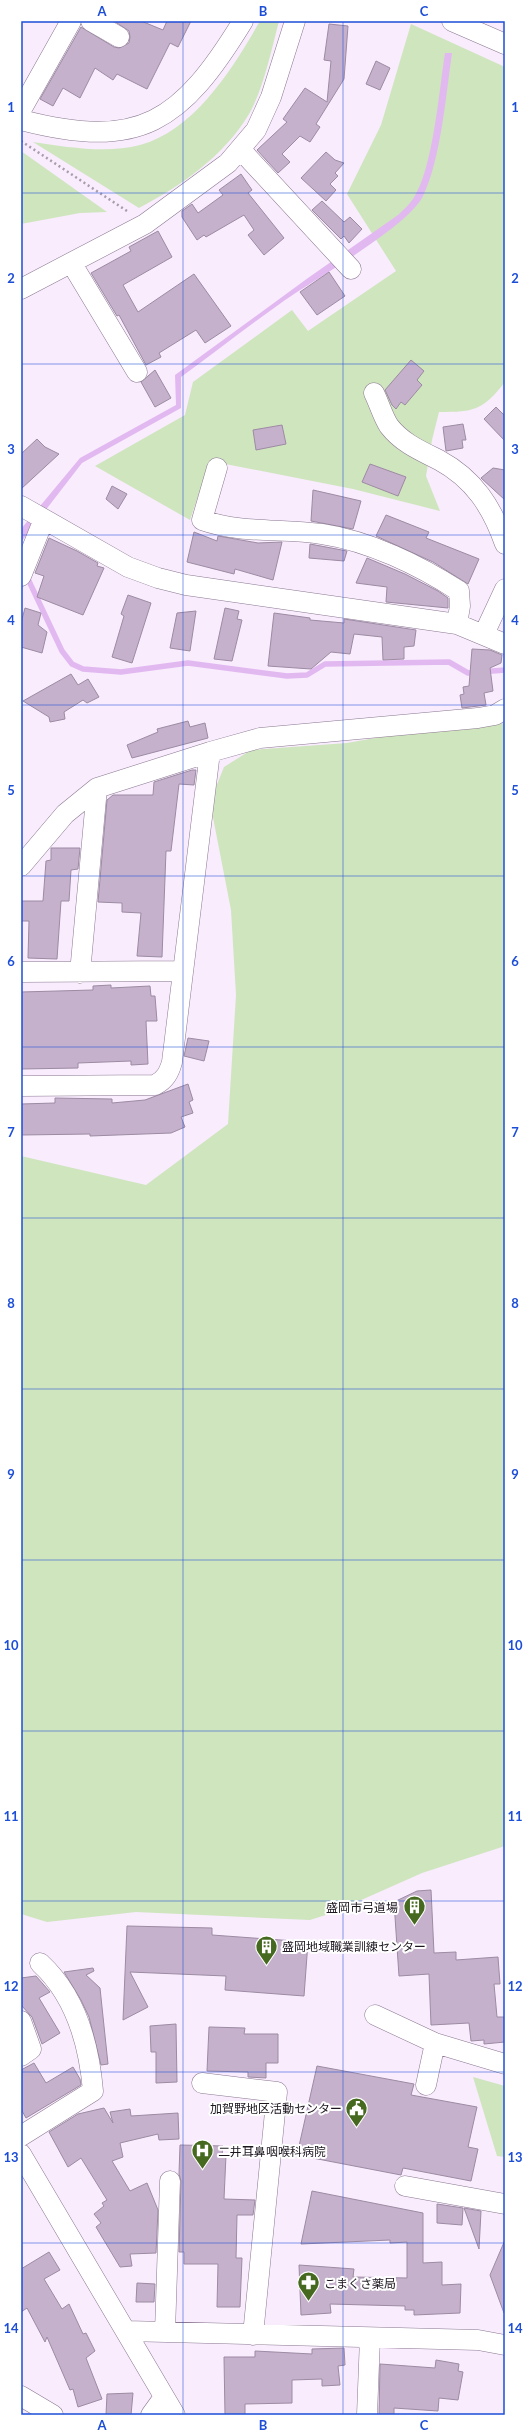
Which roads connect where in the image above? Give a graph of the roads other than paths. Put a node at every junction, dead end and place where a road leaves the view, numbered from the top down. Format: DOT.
graph roads {
  1 [pos="71,21"];
  2 [pos="91,21"];
  3 [pos="243,21"];
  4 [pos="295,21"];
  5 [pos="452,21"];
  6 [pos="119,36"];
  7 [pos="505,44"];
  8 [pos="21,110"];
  9 [pos="21,120"];
  10 [pos="240,149"];
  11 [pos="72,264"];
  12 [pos="351,269"];
  13 [pos="21,290"];
  14 [pos="136,372"];
  15 [pos="374,393"];
  16 [pos="217,468"];
  17 [pos="21,506"];
  18 [pos="44,519"];
  19 [pos="505,544"];
  20 [pos="21,576"];
  21 [pos="505,589"];
  22 [pos="456,624"];
  23 [pos="484,634"];
  24 [pos="505,644"];
  25 [pos="505,709"];
  26 [pos="210,752"];
  27 [pos="97,788"];
  28 [pos="21,866"];
  29 [pos="182,971"];
  30 [pos="21,972"];
  31 [pos="80,973"];
  32 [pos="21,1086"];
  33 [pos="40,1963"];
  34 [pos="375,2015"];
  35 [pos="21,2022"];
  36 [pos="435,2043"];
  37 [pos="21,2056"];
  38 [pos="505,2064"];
  39 [pos="202,2083"];
  40 [pos="426,2084"];
  41 [pos="21,2136"];
  42 [pos="21,2154"];
  43 [pos="170,2181"];
  44 [pos="405,2186"];
  45 [pos="505,2204"];
  46 [pos="126,2331"];
  47 [pos="166,2332"];
  48 [pos="253,2335"];
  49 [pos="370,2338"];
  50 [pos="505,2345"];
  51 [pos="21,2396"];
  52 [pos="164,2397"];
  53 [pos="53,2415"];
  54 [pos="151,2415"];
  55 [pos="175,2415"];
  56 [pos="367,2415"];
  1 -- 8 [label="street"];
  2 -- 6 [label="street"];
  3 -- 9 [label="street"];
  4 -- 10 [label="street"];
  5 -- 7 [label="street"];
  10 -- 11 [label="street"];
  10 -- 12 [label="street"];
  11 -- 13 [label="street"];
  11 -- 14 [label="street"];
  15 -- 19 [label="street"];
  16 -- 22 [label="street"];
  17 -- 18 [label="street"];
  18 -- 20 [label="street"];
  18 -- 22 [label="street"];
  21 -- 23 [label="street"];
  22 -- 23 [label="street"];
  23 -- 24 [label="street"];
  25 -- 26 [label="street"];
  26 -- 27 [label="street"];
  26 -- 29 [label="street"];
  27 -- 28 [label="street"];
  27 -- 31 [label="street"];
  29 -- 31 [label="street"];
  29 -- 32 [label="street"];
  30 -- 31 [label="street"];
  33 -- 41 [label="street"];
  34 -- 36 [label="street"];
  35 -- 37 [label="street"];
  36 -- 38 [label="street"];
  36 -- 40 [label="street"];
  39 -- 48 [label="street"];
  42 -- 46 [label="street"];
  43 -- 47 [label="street"];
  44 -- 45 [label="street"];
  46 -- 47 [label="street"];
  46 -- 52 [label="street"];
  47 -- 48 [label="street"];
  48 -- 49 [label="street"];
  49 -- 50 [label="street"];
  49 -- 56 [label="street"];
  51 -- 53 [label="street"];
  52 -- 54 [label="street"];
  52 -- 55 [label="street"];
}
